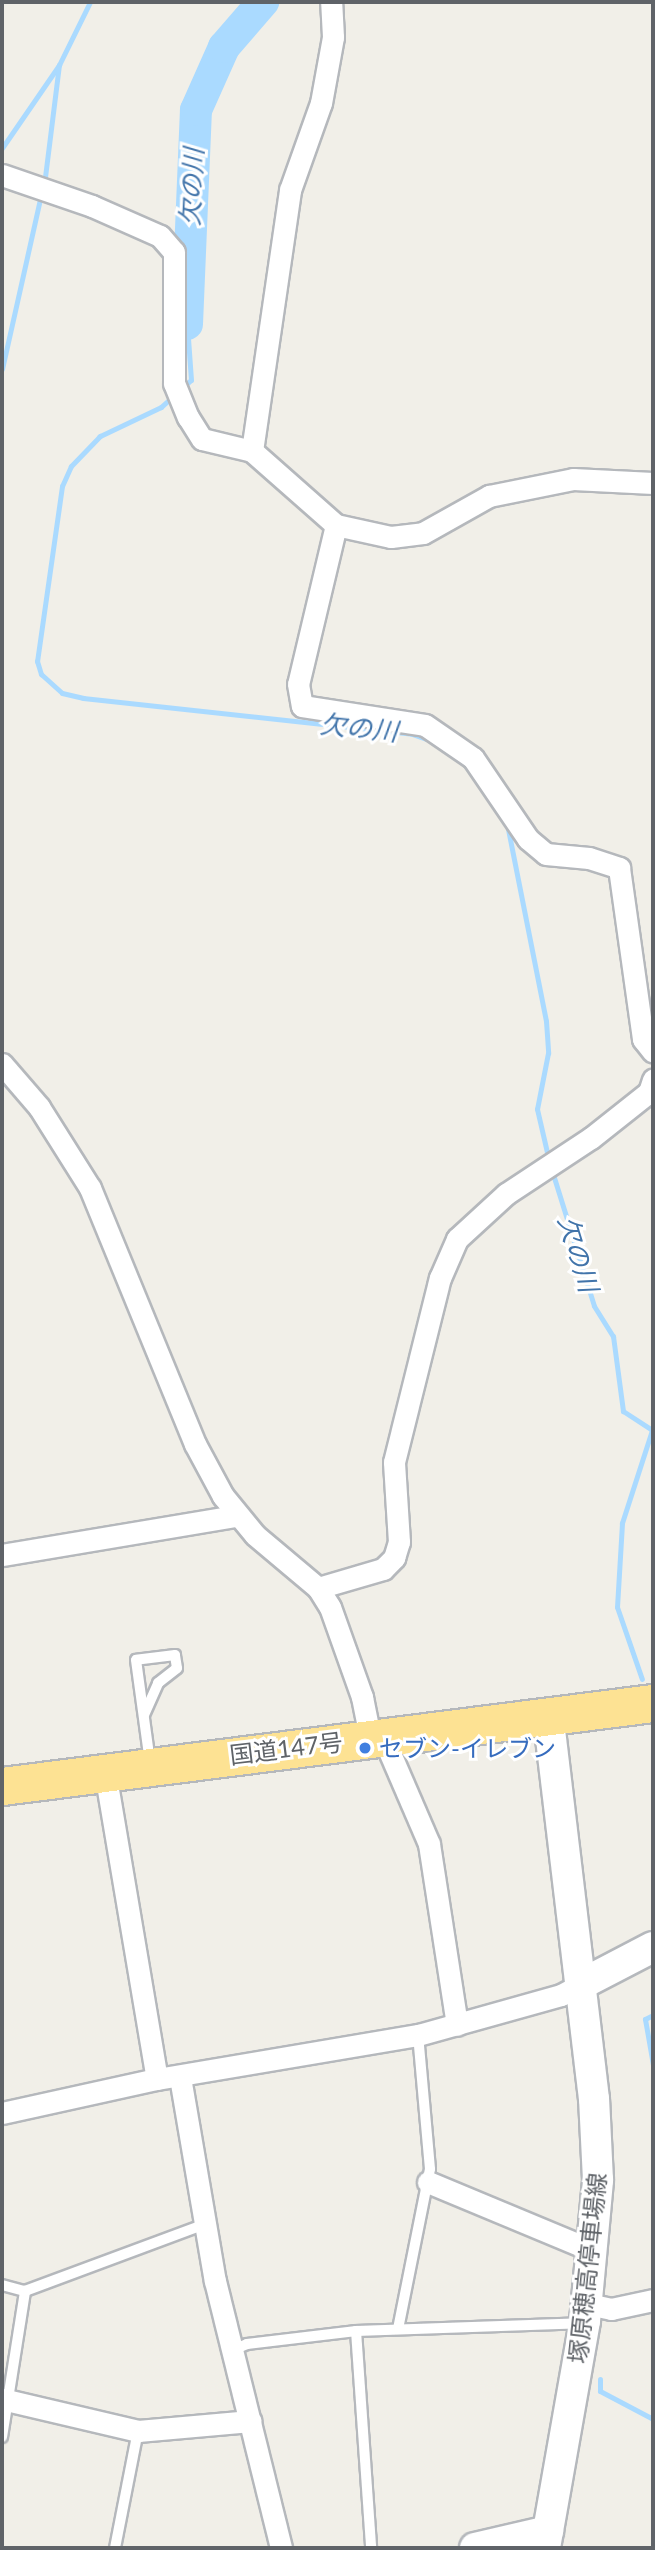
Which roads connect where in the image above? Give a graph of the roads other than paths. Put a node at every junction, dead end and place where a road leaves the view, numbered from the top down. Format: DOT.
graph roads {
  1 [pos="331,2"];
  2 [pos="2,174"];
  3 [pos="252,451"];
  4 [pos="653,484"];
  5 [pos="336,525"];
  6 [pos="653,1052"];
  7 [pos="2,1063"];
  8 [pos="653,1080"];
  9 [pos="236,1516"];
  10 [pos="2,1555"];
  11 [pos="318,1588"];
  12 [pos="653,1703"];
  13 [pos="144,1715"];
  14 [pos="548,1716"];
  15 [pos="376,1737"];
  16 [pos="151,1766"];
  17 [pos="105,1772"];
  18 [pos="2,1786"];
  19 [pos="653,1947"];
  20 [pos="580,1985"];
  21 [pos="457,2025"];
  22 [pos="418,2035"];
  23 [pos="180,2077"];
  24 [pos="158,2079"];
  25 [pos="2,2113"];
  26 [pos="428,2182"];
  27 [pos="205,2224"];
  28 [pos="594,2251"];
  29 [pos="2,2285"];
  30 [pos="26,2291"];
  31 [pos="653,2300"];
  32 [pos="587,2313"];
  33 [pos="398,2329"];
  34 [pos="356,2331"];
  35 [pos="233,2350"];
  36 [pos="6,2400"];
  37 [pos="251,2421"];
  38 [pos="138,2431"];
  39 [pos="2,2437"];
  40 [pos="547,2540"];
  41 [pos="115,2548"];
  42 [pos="281,2548"];
  43 [pos="371,2548"];
  44 [pos="475,2548"];
  1 -- 3 [label="street"];
  2 -- 3 [label="street"];
  3 -- 5 [label="street"];
  4 -- 5 [label="street"];
  5 -- 6 [label="street"];
  7 -- 9 [label="street"];
  8 -- 11 [label="street"];
  9 -- 10 [label="street"];
  9 -- 11 [label="street"];
  11 -- 15 [label="street"];
  12 -- 14 [label="highway, 国道147号"];
  13 -- 13 [label="lane"];
  13 -- 16 [label="lane"];
  14 -- 15 [label="highway, 国道147号"];
  14 -- 20 [label="main road, 塚原穂高停車場線"];
  15 -- 16 [label="highway, 国道147号"];
  15 -- 21 [label="street"];
  16 -- 17 [label="highway, 国道147号"];
  17 -- 18 [label="highway, 国道147号"];
  17 -- 24 [label="street"];
  19 -- 20 [label="main road"];
  20 -- 21 [label="street"];
  20 -- 28 [label="main road, 塚原穂高停車場線"];
  21 -- 22 [label="street"];
  22 -- 23 [label="street"];
  22 -- 26 [label="lane"];
  23 -- 24 [label="street"];
  23 -- 27 [label="street"];
  24 -- 25 [label="street"];
  26 -- 28 [label="street"];
  26 -- 33 [label="lane"];
  27 -- 30 [label="lane"];
  27 -- 35 [label="street"];
  28 -- 32 [label="main road, 塚原穂高停車場線"];
  29 -- 30 [label="lane"];
  30 -- 36 [label="lane"];
  31 -- 32 [label="street"];
  32 -- 33 [label="lane"];
  32 -- 40 [label="main road, 塚原穂高停車場線"];
  33 -- 34 [label="lane"];
  34 -- 35 [label="lane"];
  34 -- 43 [label="lane"];
  35 -- 37 [label="street"];
  36 -- 38 [label="street"];
  36 -- 39 [label="lane"];
  37 -- 38 [label="street"];
  37 -- 42 [label="street"];
  38 -- 41 [label="lane"];
  40 -- 44 [label="main road"];
}
